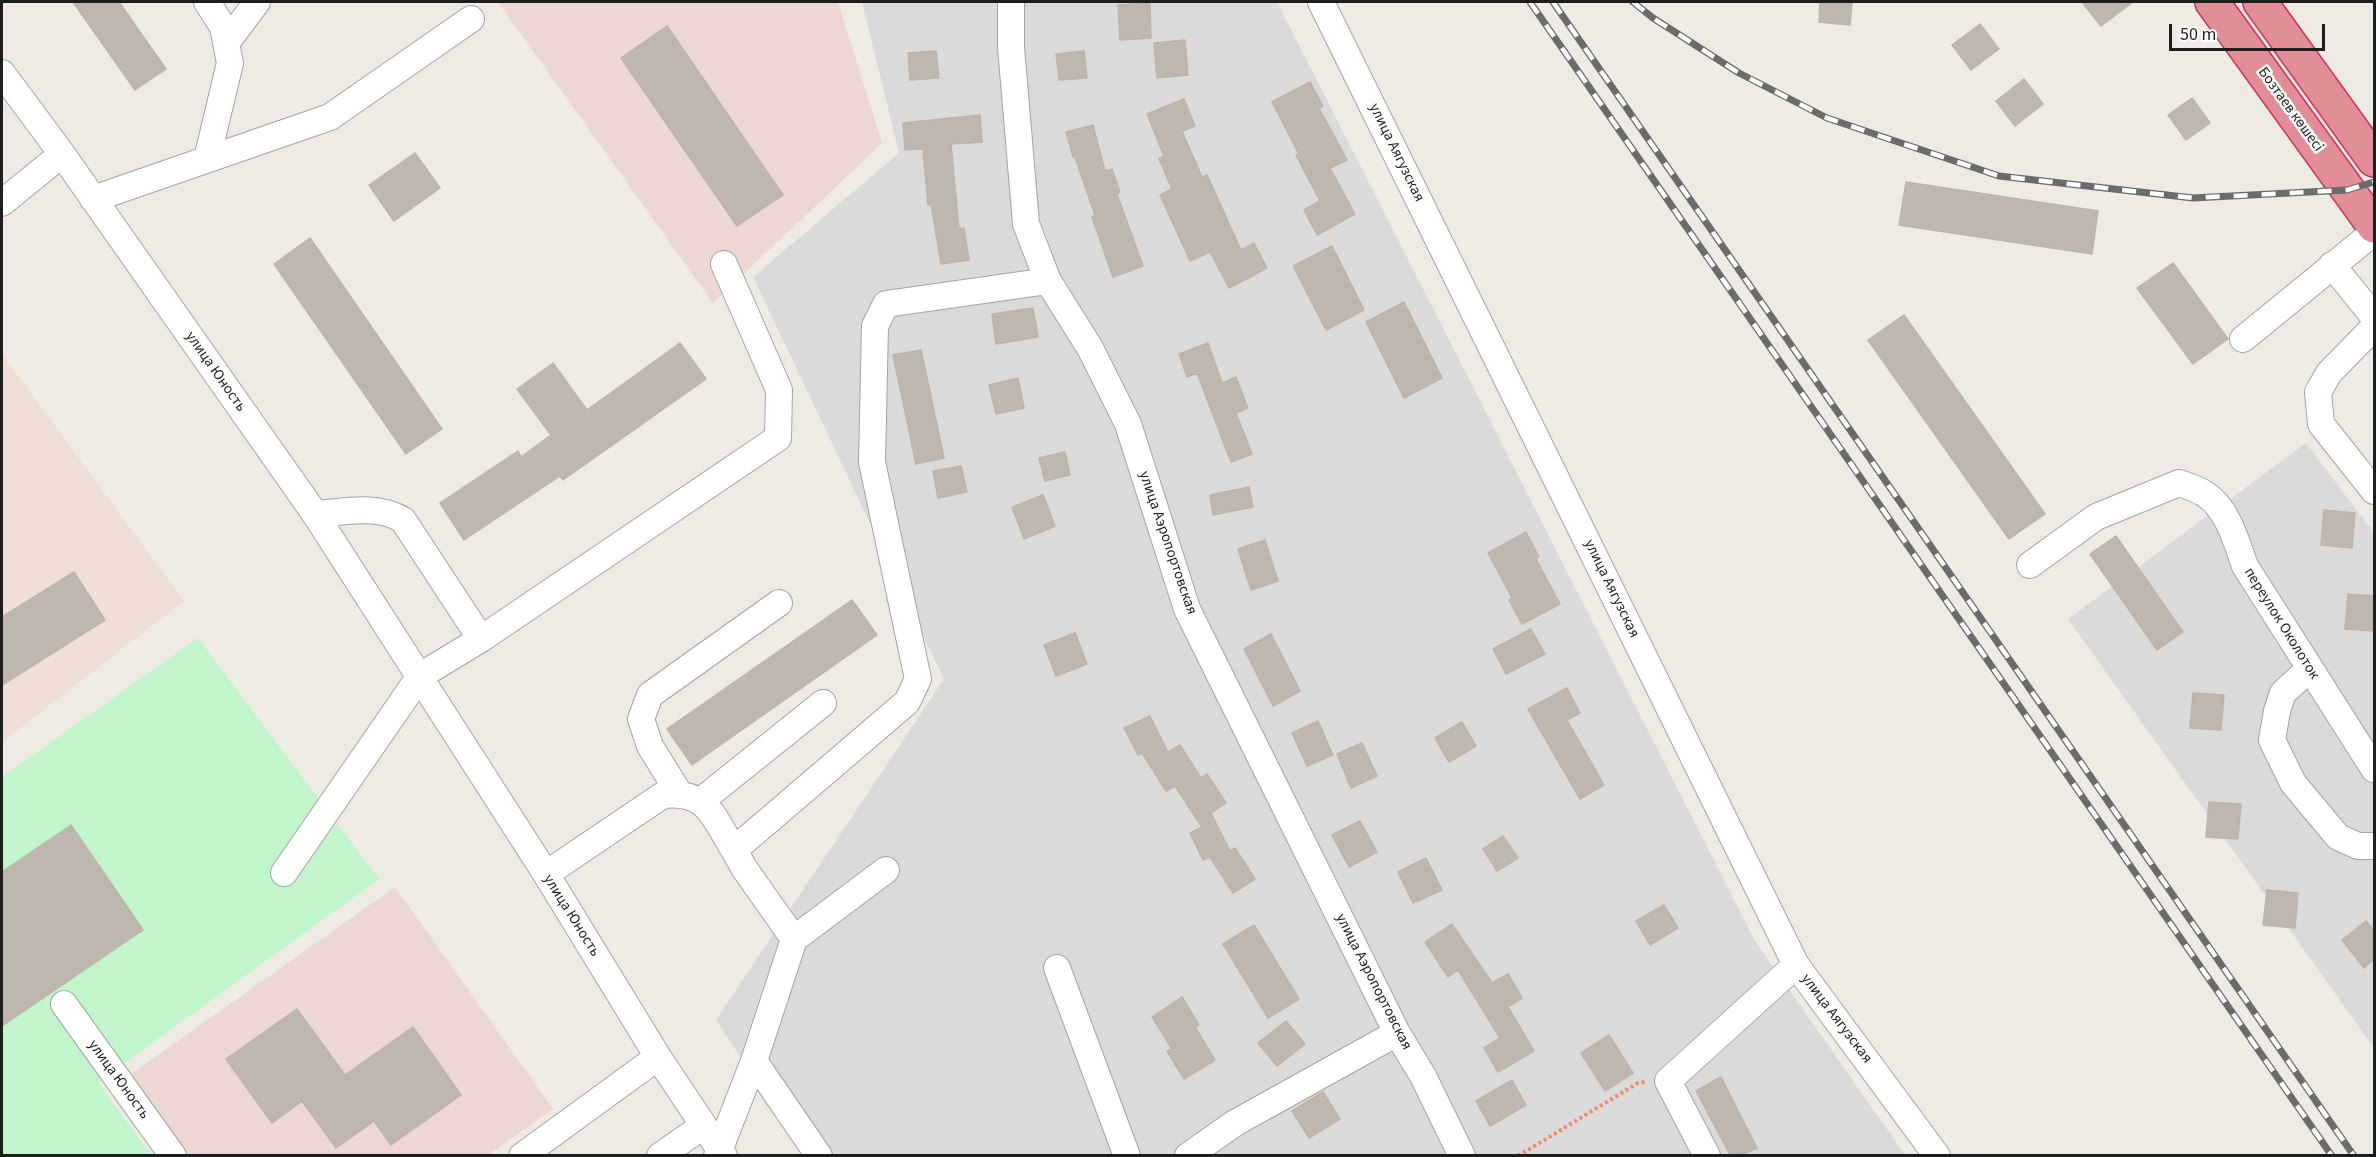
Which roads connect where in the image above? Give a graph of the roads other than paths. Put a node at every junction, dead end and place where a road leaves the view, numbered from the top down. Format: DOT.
graph roads {
  1 [pos="207,2"];
  2 [pos="257,2"];
  3 [pos="1011,2"];
  4 [pos="1320,2"];
  5 [pos="2212,2"];
  6 [pos="2260,2"];
  7 [pos="471,19"];
  8 [pos="227,42"];
  9 [pos="2,73"];
  10 [pos="62,154"];
  11 [pos="207,159"];
  12 [pos="2374,160"];
  13 [pos="93,199"];
  14 [pos="2,203"];
  15 [pos="2374,226"];
  16 [pos="2374,232"];
  17 [pos="724,264"];
  18 [pos="2332,265"];
  19 [pos="1048,281"];
  20 [pos="2374,317"];
  21 [pos="2374,327"];
  22 [pos="2243,339"];
  23 [pos="2374,491"];
  24 [pos="315,514"];
  25 [pos="2030,565"];
  26 [pos="778,603"];
  27 [pos="482,639"];
  28 [pos="2309,669"];
  29 [pos="420,676"];
  30 [pos="823,703"];
  31 [pos="2374,769"];
  32 [pos="690,797"];
  33 [pos="2374,846"];
  34 [pos="734,850"];
  35 [pos="886,870"];
  36 [pos="284,873"];
  37 [pos="546,874"];
  38 [pos="794,939"];
  39 [pos="1796,965"];
  40 [pos="1057,968"];
  41 [pos="64,1004"];
  42 [pos="1397,1033"];
  43 [pos="658,1057"];
  44 [pos="754,1060"];
  45 [pos="703,1126"];
  46 [pos="720,1154"];
  47 [pos="173,1155"];
  48 [pos="522,1155"];
  49 [pos="660,1155"];
  50 [pos="819,1155"];
  51 [pos="1127,1155"];
  52 [pos="1188,1155"];
  53 [pos="1462,1155"];
  54 [pos="1707,1155"];
  55 [pos="1937,1155"];
  1 -- 8 [label="street"];
  2 -- 8 [label="street"];
  3 -- 19 [label="street, улица Аэропортовская"];
  4 -- 39 [label="street, улица Аягузская"];
  5 -- 15 [label="highway, Бозтаев көшесі"];
  6 -- 12 [label="highway"];
  7 -- 11 [label="street"];
  8 -- 11 [label="street"];
  9 -- 10 [label="street, улица Юность"];
  10 -- 13 [label="street, улица Юность"];
  10 -- 14 [label="street"];
  11 -- 13 [label="street"];
  13 -- 24 [label="street, улица Юность"];
  16 -- 18 [label="street"];
  17 -- 27 [label="street"];
  18 -- 20 [label="street"];
  18 -- 22 [label="street"];
  19 -- 34 [label="street"];
  19 -- 42 [label="street, улица Аэропортовская"];
  21 -- 23 [label="street"];
  24 -- 27 [label="street"];
  24 -- 29 [label="street, улица Юность"];
  25 -- 28 [label="street, переулок Околоток"];
  26 -- 32 [label="street"];
  27 -- 29 [label="street"];
  28 -- 31 [label="street, переулок Околоток"];
  28 -- 33 [label="street"];
  29 -- 36 [label="street"];
  29 -- 37 [label="street, улица Юность"];
  30 -- 32 [label="street"];
  32 -- 34 [label="street"];
  32 -- 37 [label="street"];
  34 -- 38 [label="street"];
  35 -- 38 [label="street"];
  37 -- 43 [label="street, улица Юность"];
  38 -- 44 [label="street"];
  39 -- 54 [label="street"];
  39 -- 55 [label="street, улица Аягузская"];
  40 -- 51 [label="street"];
  41 -- 47 [label="street, улица Юность"];
  42 -- 52 [label="street"];
  42 -- 53 [label="street, улица Аэропортовская"];
  43 -- 45 [label="street, улица Юность"];
  43 -- 48 [label="street"];
  44 -- 46 [label="street"];
  44 -- 50 [label="street"];
  45 -- 46 [label="street, улица Юность"];
  45 -- 49 [label="street"];
}
